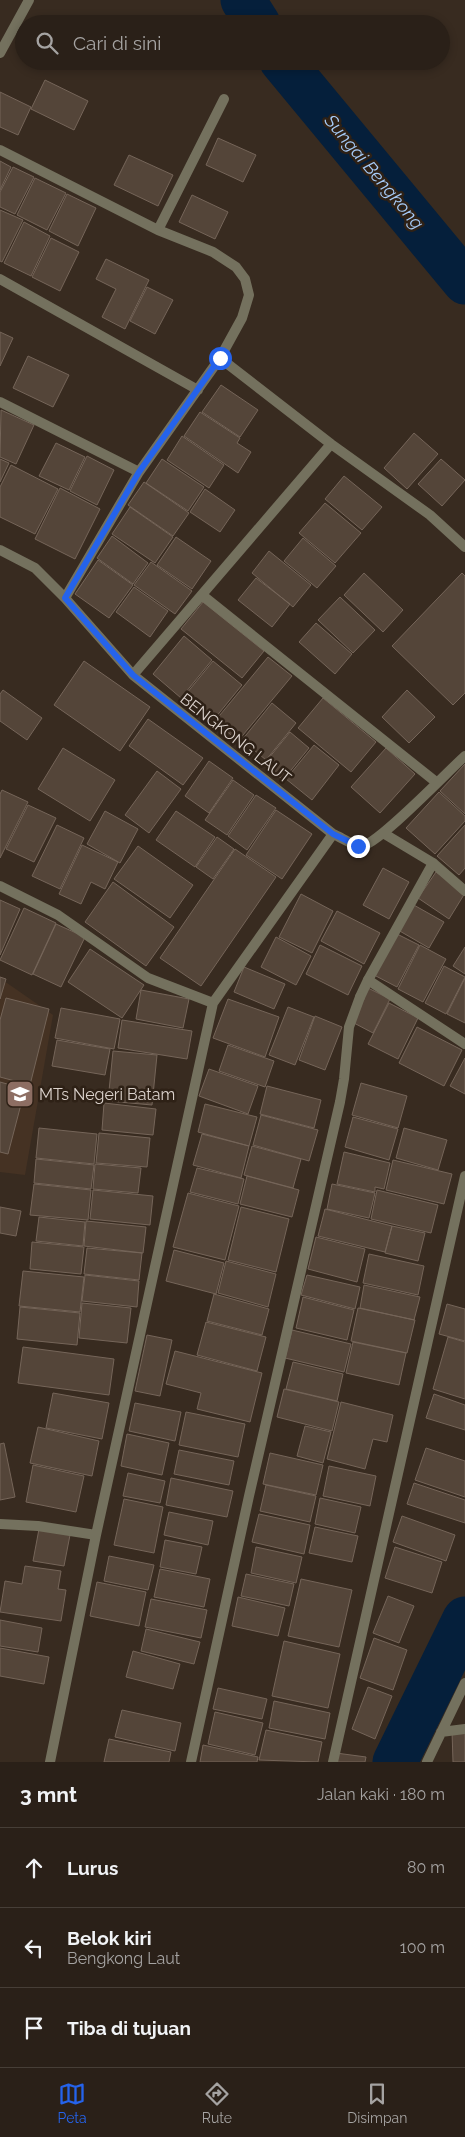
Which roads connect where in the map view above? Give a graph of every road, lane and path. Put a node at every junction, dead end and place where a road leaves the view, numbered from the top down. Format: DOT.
graph roads {
  1 [pos="29,0"];
  2 [pos="21,15"];
  3 [pos="15,26"];
  4 [pos="0,53"];
  5 [pos="224,99"];
  6 [pos="0,150"];
  7 [pos="158,230"];
  8 [pos="0,279"];
  9 [pos="220,358"];
  10 [pos="198,390"];
  11 [pos="0,402"];
  12 [pos="331,444"];
  13 [pos="139,472"];
  14 [pos="465,547"];
  15 [pos="0,550"];
  16 [pos="202,595"];
  17 [pos="65,598"];
  18 [pos="133,675"];
  19 [pos="465,756"];
  20 [pos="436,782"];
  21 [pos="383,833"];
  22 [pos="333,834"];
  23 [pos="433,864"];
  24 [pos="0,886"];
  25 [pos="465,891"];
  26 [pos="368,980"];
  27 [pos="212,1003"];
  28 [pos="465,1044"];
  29 [pos="465,1176"];
  30 [pos="0,1524"];
  31 [pos="96,1535"];
  32 [pos="465,1683"];
  33 [pos="465,1729"];
  34 [pos="441,1732"];
  35 [pos="50,1762"];
  36 [pos="192,1762"];
  37 [pos="333,1762"];
  38 [pos="427,1762"];
  1 -- 2 [label="street"];
  3 -- 4 [label="street"];
  5 -- 7 [label="street"];
  6 -- 7 [label="street"];
  7 -- 9 [label="street"];
  8 -- 10 [label="street"];
  9 -- 10 [label="street"];
  9 -- 12 [label="street"];
  10 -- 13 [label="street"];
  11 -- 13 [label="street"];
  12 -- 14 [label="street"];
  12 -- 16 [label="street"];
  13 -- 17 [label="street"];
  15 -- 17 [label="street, BENGKONG LAUT"];
  16 -- 18 [label="street"];
  16 -- 20 [label="street"];
  17 -- 18 [label="street, BENGKONG LAUT"];
  18 -- 22 [label="street, BENGKONG LAUT"];
  19 -- 20 [label="street, BENGKONG LAUT"];
  20 -- 21 [label="street, BENGKONG LAUT"];
  21 -- 22 [label="street, BENGKONG LAUT"];
  21 -- 23 [label="street"];
  22 -- 27 [label="street"];
  23 -- 25 [label="street"];
  23 -- 26 [label="street"];
  24 -- 27 [label="street"];
  26 -- 28 [label="street"];
  26 -- 36 [label="street"];
  27 -- 31 [label="street"];
  29 -- 37 [label="street"];
  30 -- 31 [label="street"];
  31 -- 35 [label="street"];
  32 -- 34 [label="street"];
  33 -- 34 [label="street"];
  34 -- 38 [label="street"];
}
